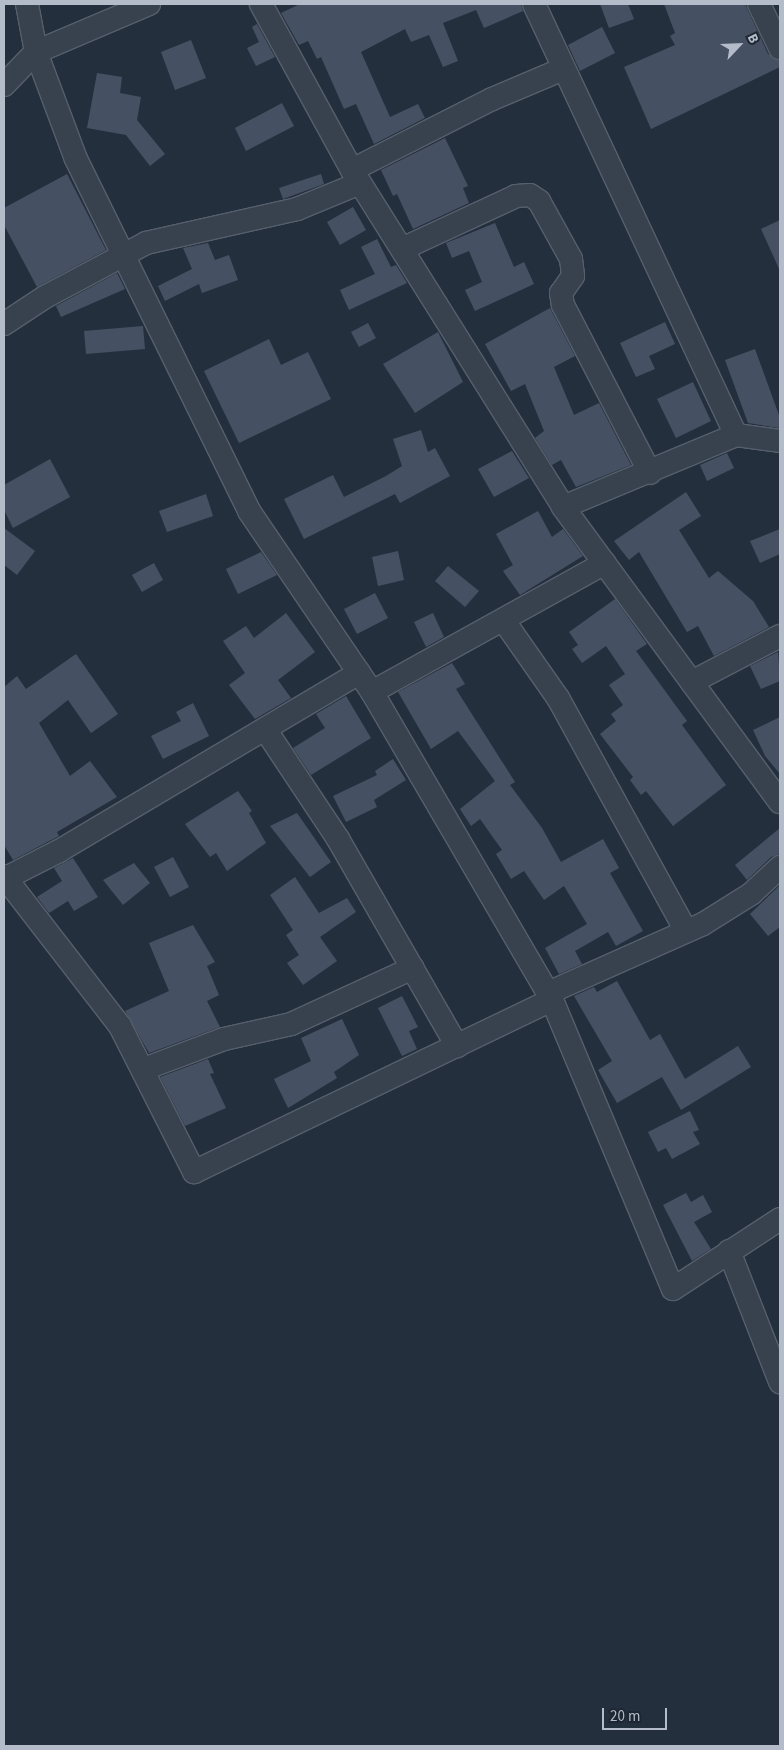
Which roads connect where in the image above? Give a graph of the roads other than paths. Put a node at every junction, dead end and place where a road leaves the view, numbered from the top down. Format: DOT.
graph roads {
  1 [pos="27,4"];
  2 [pos="149,4"];
  3 [pos="261,4"];
  4 [pos="534,4"];
  5 [pos="759,4"];
  6 [pos="780,48"];
  7 [pos="36,52"];
  8 [pos="564,68"];
  9 [pos="4,85"];
  10 [pos="356,176"];
  11 [pos="402,249"];
  12 [pos="123,256"];
  13 [pos="4,324"];
  14 [pos="736,435"];
  15 [pos="780,440"];
  16 [pos="650,473"];
  17 [pos="563,506"];
  18 [pos="605,563"];
  19 [pos="504,621"];
  20 [pos="780,636"];
  21 [pos="359,673"];
  22 [pos="692,682"];
  23 [pos="372,692"];
  24 [pos="265,729"];
  25 [pos="780,802"];
  26 [pos="780,867"];
  27 [pos="5,877"];
  28 [pos="686,931"];
  29 [pos="413,968"];
  30 [pos="550,996"];
  31 [pos="457,1046"];
  32 [pos="144,1069"];
  33 [pos="780,1219"];
  34 [pos="729,1251"];
  35 [pos="780,1382"];
  1 -- 7 [label="street"];
  2 -- 7 [label="street"];
  3 -- 10 [label="street"];
  4 -- 8 [label="street"];
  5 -- 6 [label="street"];
  7 -- 9 [label="street"];
  7 -- 12 [label="street"];
  8 -- 10 [label="street"];
  8 -- 14 [label="street"];
  10 -- 11 [label="street"];
  10 -- 12 [label="street"];
  11 -- 16 [label="street"];
  11 -- 17 [label="street"];
  12 -- 13 [label="street"];
  12 -- 21 [label="street"];
  14 -- 15 [label="street"];
  14 -- 16 [label="street"];
  16 -- 17 [label="street"];
  17 -- 18 [label="street"];
  18 -- 19 [label="street"];
  18 -- 22 [label="street"];
  19 -- 23 [label="street"];
  19 -- 28 [label="street"];
  20 -- 22 [label="street"];
  21 -- 23 [label="street"];
  21 -- 24 [label="street"];
  22 -- 25 [label="street"];
  23 -- 30 [label="street"];
  24 -- 27 [label="street"];
  24 -- 29 [label="street"];
  26 -- 28 [label="street"];
  27 -- 32 [label="street"];
  28 -- 30 [label="street"];
  29 -- 31 [label="street"];
  29 -- 32 [label="street"];
  30 -- 31 [label="street"];
  30 -- 34 [label="street"];
  31 -- 32 [label="street"];
  33 -- 34 [label="street"];
  34 -- 35 [label="street"];
}
